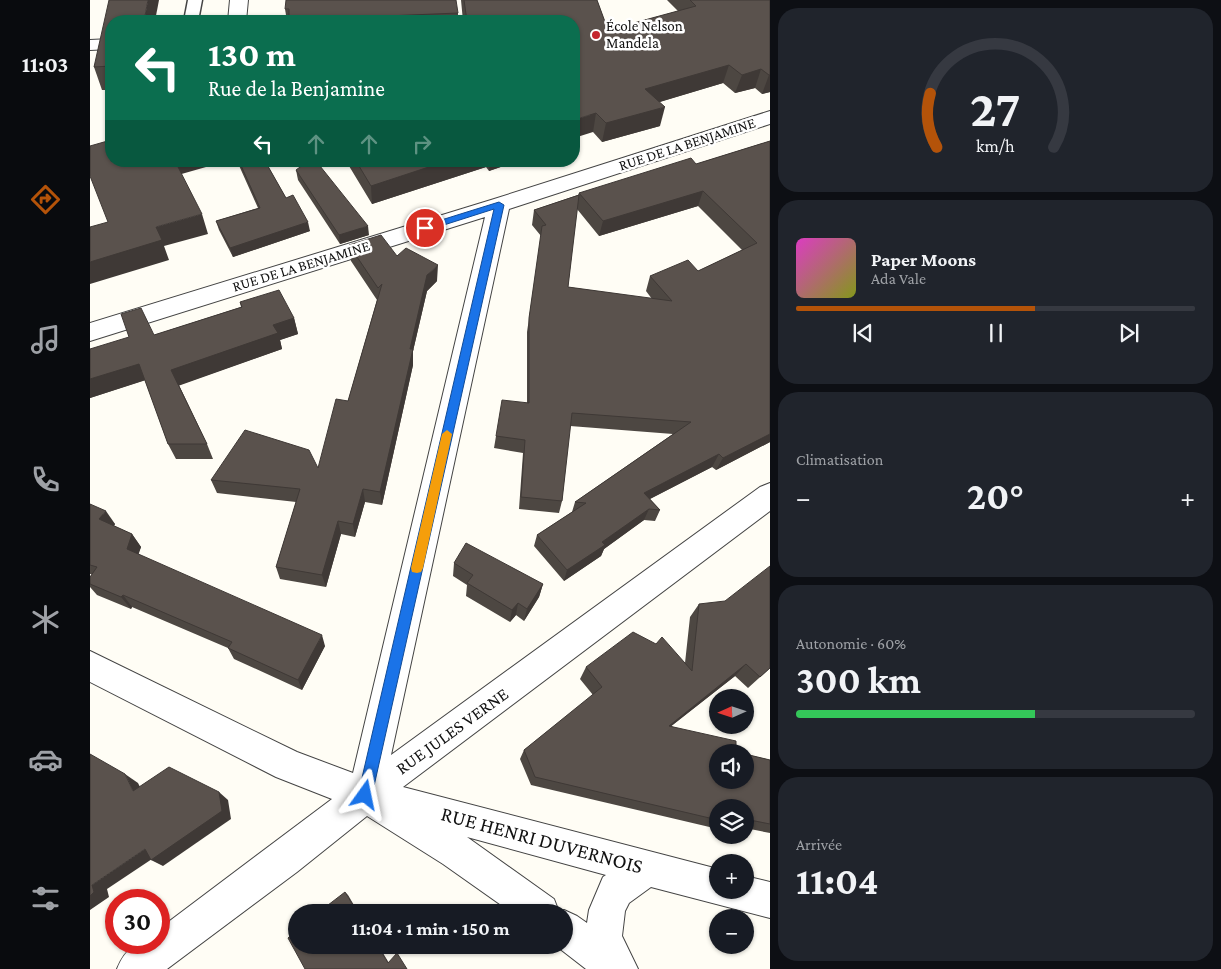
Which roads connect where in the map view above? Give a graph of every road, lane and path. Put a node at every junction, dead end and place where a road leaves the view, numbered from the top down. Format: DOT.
graph roads {
  1 [pos="195,0"];
  2 [pos="239,0"];
  3 [pos="192,15"];
  4 [pos="238,15"];
  5 [pos="105,45"];
  6 [pos="90,46"];
  7 [pos="770,117"];
  8 [pos="499,205"];
  9 [pos="90,332"];
  10 [pos="770,495"];
  11 [pos="90,666"];
  12 [pos="365,795"];
  13 [pos="648,868"];
  14 [pos="709,884"];
  15 [pos="754,896"];
  16 [pos="770,900"];
  17 [pos="530,904"];
  18 [pos="573,936"];
  19 [pos="136,969"];
  20 [pos="619,969"];
  1 -- 3 [label="lane"];
  2 -- 4 [label="street"];
  5 -- 6 [label="street"];
  7 -- 8 [label="street, RUE DE LA BENJAMINE"];
  8 -- 9 [label="street, RUE DE LA BENJAMINE"];
  8 -- 12 [label="street"];
  10 -- 12 [label="street, RUE JULES VERNE"];
  11 -- 12 [label="street"];
  12 -- 13 [label="street, RUE HENRI DUVERNOIS"];
  12 -- 17 [label="street"];
  12 -- 19 [label="street, RUE JULES VERNE"];
  13 -- 14 [label="street, RUE HENRI DUVERNOIS"];
  13 -- 20 [label="street"];
  15 -- 16 [label="street"];
  18 -- 20 [label="street"];
}
